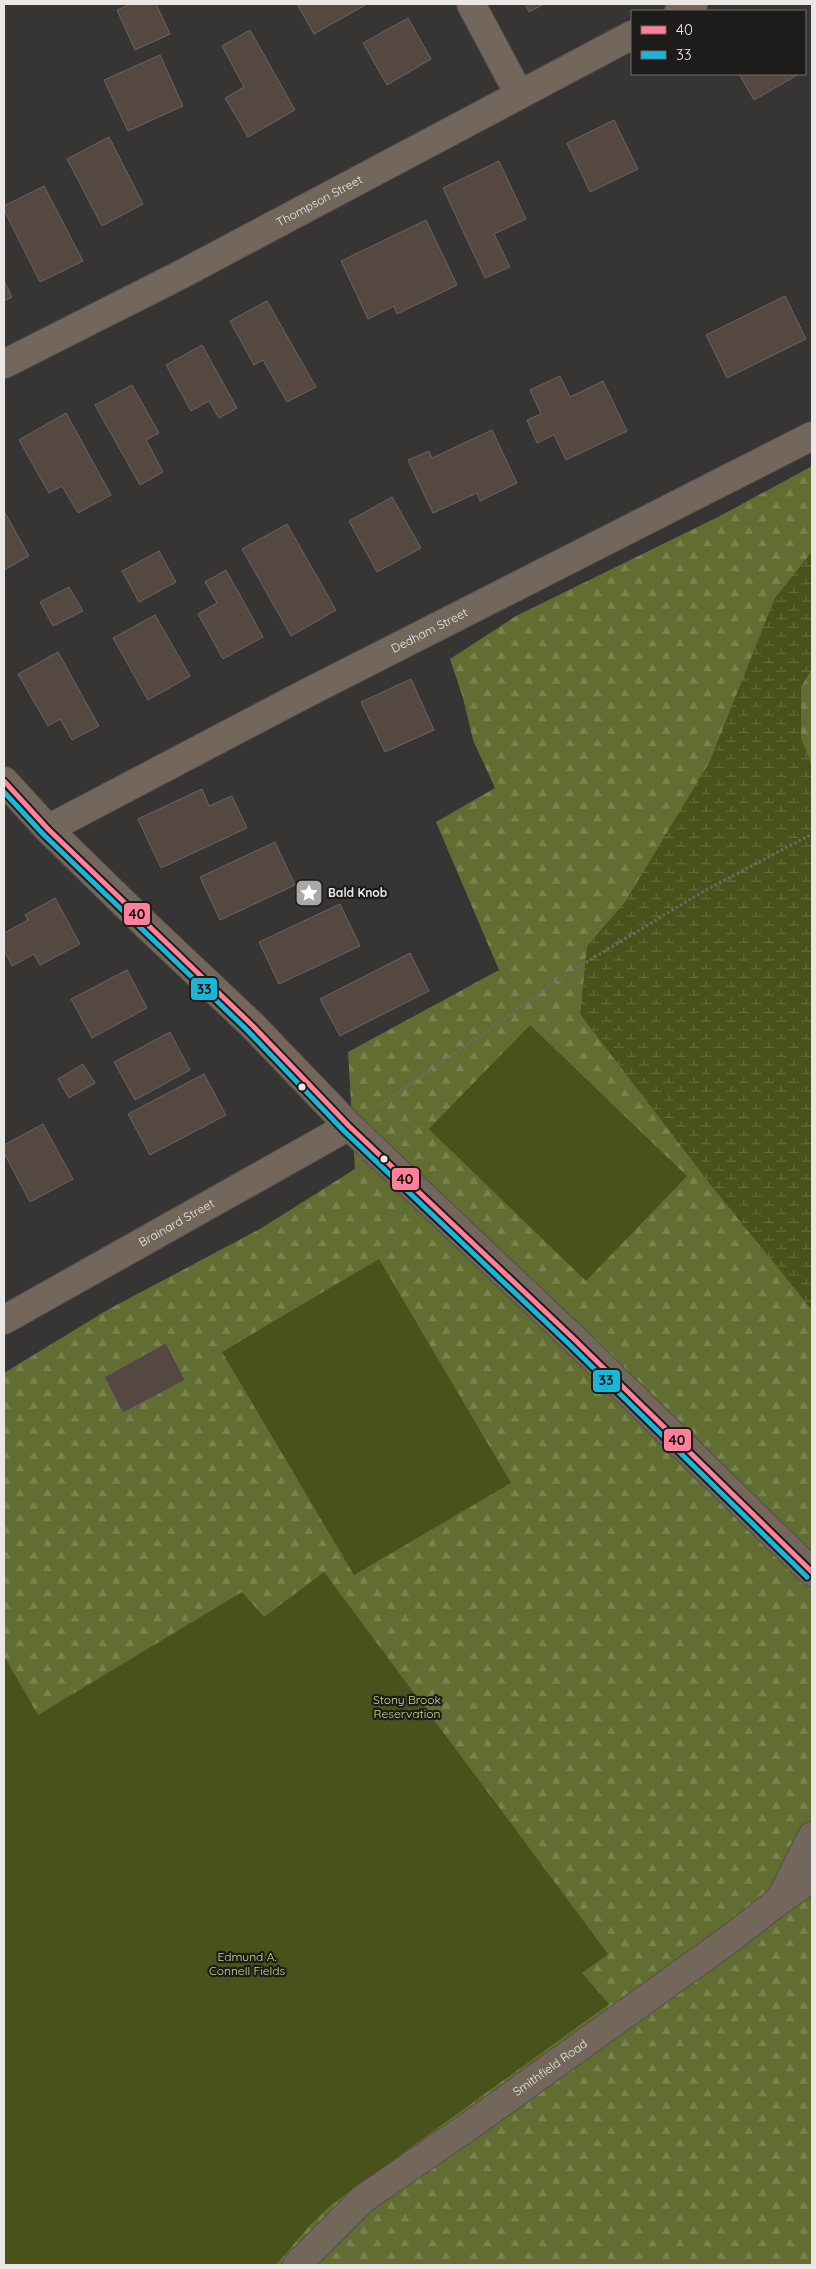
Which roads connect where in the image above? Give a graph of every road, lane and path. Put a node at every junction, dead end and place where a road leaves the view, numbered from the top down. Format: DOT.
graph roads {
  1 [pos="471,4"];
  2 [pos="693,4"];
  3 [pos="681,10"];
  4 [pos="631,36"];
  5 [pos="519,94"];
  6 [pos="4,364"];
  7 [pos="812,436"];
  8 [pos="4,780"];
  9 [pos="48,828"];
  10 [pos="812,834"];
  11 [pos="349,1126"];
  12 [pos="4,1320"];
  13 [pos="812,1572"];
  14 [pos="812,1836"];
  15 [pos="812,1878"];
  16 [pos="780,1900"];
  17 [pos="297,2265"];
  1 -- 5 [label="street"];
  2 -- 3 [label="street"];
  4 -- 5 [label="street, Thompson Street"];
  5 -- 6 [label="street, Thompson Street"];
  7 -- 9 [label="street, Dedham Street"];
  8 -- 9 [label="street"];
  9 -- 11 [label="street"];
  10 -- 11 [label="path"];
  11 -- 12 [label="street, Brainard Street"];
  11 -- 13 [label="street"];
  14 -- 16 [label="street"];
  15 -- 16 [label="street, Smithfield Road"];
  16 -- 17 [label="street, Smithfield Road"];
}
